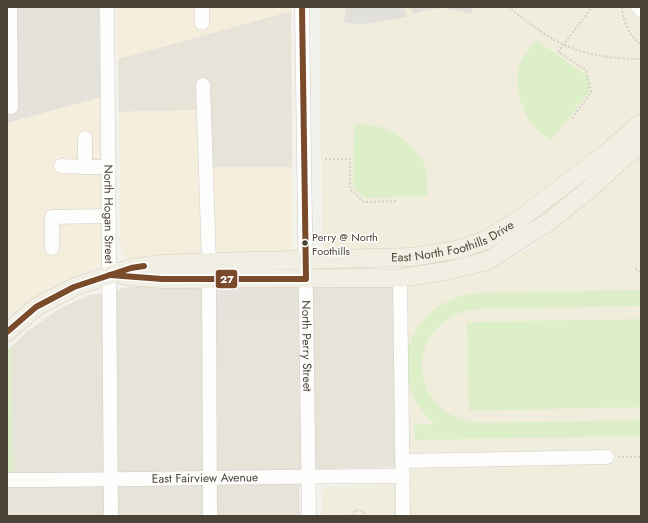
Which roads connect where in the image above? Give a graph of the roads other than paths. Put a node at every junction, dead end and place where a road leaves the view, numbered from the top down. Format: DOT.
graph roads {
  1 [pos="10,7"];
  2 [pos="107,7"];
  3 [pos="202,7"];
  4 [pos="302,7"];
  5 [pos="638,7"];
  6 [pos="641,10"];
  7 [pos="202,23"];
  8 [pos="203,85"];
  9 [pos="11,107"];
  10 [pos="641,123"];
  11 [pos="85,138"];
  12 [pos="641,145"];
  13 [pos="61,166"];
  14 [pos="109,166"];
  15 [pos="85,167"];
  16 [pos="109,216"];
  17 [pos="52,248"];
  18 [pos="305,259"];
  19 [pos="209,270"];
  20 [pos="110,275"];
  21 [pos="400,278"];
  22 [pos="306,279"];
  23 [pos="7,332"];
  24 [pos="607,457"];
  25 [pos="403,461"];
  26 [pos="308,476"];
  27 [pos="403,476"];
  28 [pos="211,478"];
  29 [pos="7,480"];
  30 [pos="110,480"];
  31 [pos="112,516"];
  32 [pos="210,516"];
  33 [pos="309,516"];
  34 [pos="403,516"];
  1 -- 9 [label="street"];
  2 -- 14 [label="street, North Hogan Street"];
  3 -- 7 [label="street"];
  4 -- 18 [label="street, North Perry Street"];
  5 -- 6 [label="street"];
  8 -- 19 [label="street"];
  10 -- 18 [label="main road, East North Foothills Drive"];
  11 -- 15 [label="street"];
  12 -- 21 [label="main road, East North Foothills Drive"];
  13 -- 15 [label="street"];
  14 -- 15 [label="street"];
  14 -- 16 [label="street, North Hogan Street"];
  16 -- 17 [label="street"];
  16 -- 20 [label="street, North Hogan Street"];
  18 -- 19 [label="main road, East North Foothills Drive"];
  18 -- 22 [label="street, North Perry Street"];
  19 -- 20 [label="main road, East North Foothills Drive"];
  19 -- 22 [label="main road, East North Foothills Drive"];
  19 -- 28 [label="street"];
  20 -- 23 [label="main road, East North Foothills Drive"];
  20 -- 30 [label="street, North Hogan Street"];
  21 -- 22 [label="main road, East North Foothills Drive"];
  21 -- 25 [label="street"];
  22 -- 26 [label="street, North Perry Street"];
  24 -- 25 [label="street"];
  25 -- 27 [label="street"];
  26 -- 27 [label="street, East Fairview Avenue"];
  26 -- 28 [label="street, East Fairview Avenue"];
  26 -- 33 [label="street, North Perry Street"];
  27 -- 34 [label="street"];
  28 -- 30 [label="street, East Fairview Avenue"];
  28 -- 32 [label="street"];
  29 -- 30 [label="street, East Fairview Avenue"];
  30 -- 31 [label="street, North Hogan Street"];
}
